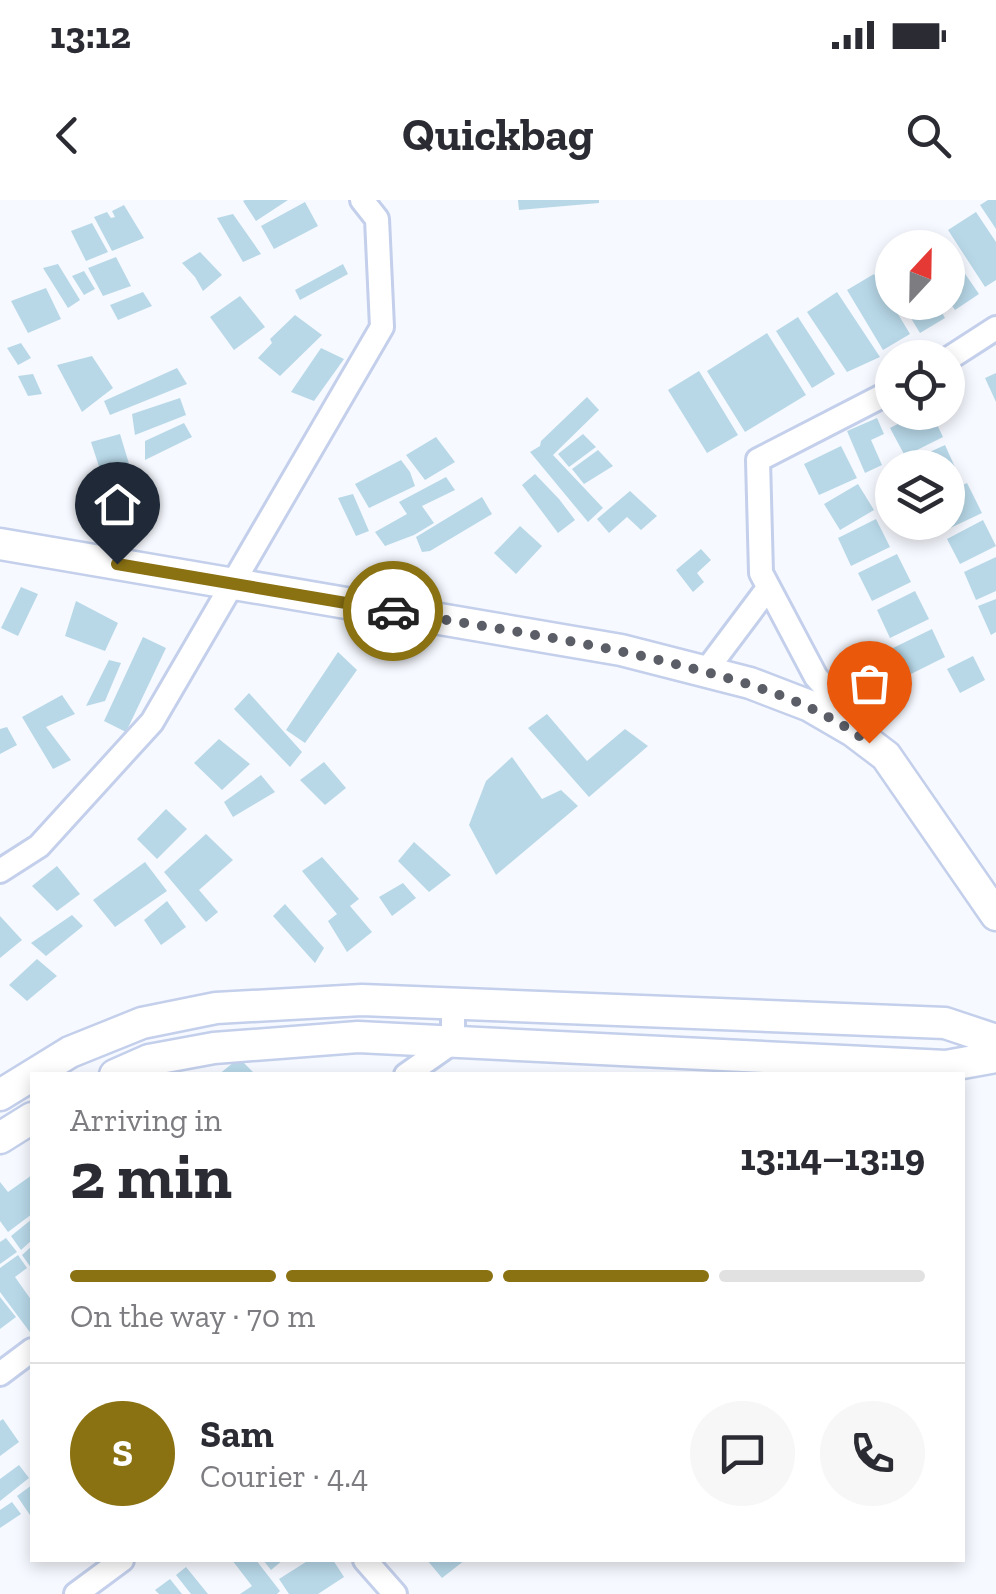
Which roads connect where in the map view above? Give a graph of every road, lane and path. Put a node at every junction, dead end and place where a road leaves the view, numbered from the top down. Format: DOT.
graph roads {
  1 [pos="373,206"];
  2 [pos="996,328"];
  3 [pos="965,348"];
  4 [pos="875,400"];
  5 [pos="0,544"];
  6 [pos="231,584"];
  7 [pos="768,588"];
  8 [pos="704,672"];
  9 [pos="886,756"];
  10 [pos="0,870"];
  11 [pos="996,914"];
  12 [pos="453,1004"];
  13 [pos="996,1040"];
  14 [pos="453,1042"];
  15 [pos="996,1057"];
  16 [pos="37,1072"];
  17 [pos="122,1072"];
  18 [pos="410,1072"];
  19 [pos="30,1077"];
  20 [pos="0,1095"];
  21 [pos="30,1119"];
  22 [pos="0,1138"];
  23 [pos="30,1352"];
  24 [pos="0,1374"];
  25 [pos="119,1562"];
  26 [pos="367,1562"];
  27 [pos="76,1594"];
  28 [pos="396,1594"];
  1 -- 6 [label="street"];
  2 -- 3 [label="street"];
  4 -- 7 [label="street"];
  5 -- 6 [label="main road"];
  6 -- 8 [label="main road"];
  6 -- 10 [label="street"];
  7 -- 8 [label="street"];
  7 -- 9 [label="street"];
  8 -- 9 [label="main road"];
  9 -- 11 [label="main road"];
  12 -- 13 [label="main road"];
  12 -- 14 [label="street"];
  12 -- 16 [label="main road"];
  14 -- 15 [label="main road"];
  14 -- 17 [label="main road"];
  14 -- 18 [label="street"];
  19 -- 20 [label="main road"];
  21 -- 22 [label="main road"];
  23 -- 24 [label="street"];
  25 -- 27 [label="street"];
  26 -- 28 [label="street"];
}
